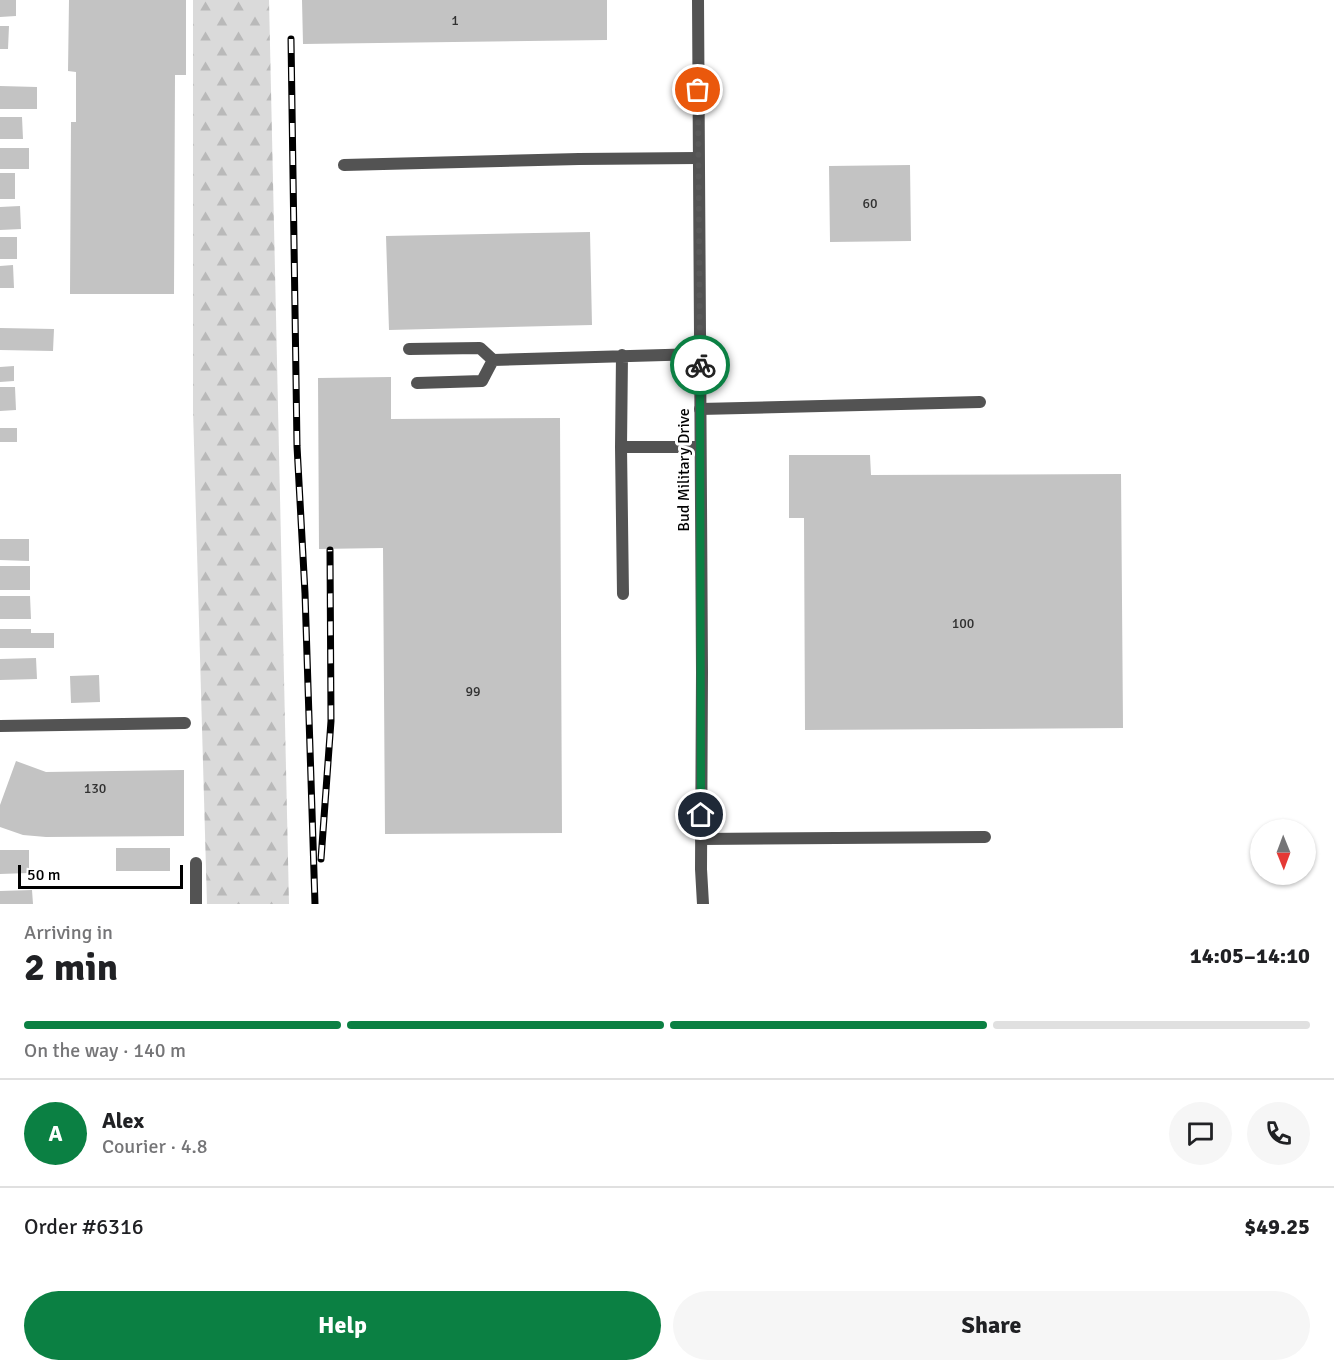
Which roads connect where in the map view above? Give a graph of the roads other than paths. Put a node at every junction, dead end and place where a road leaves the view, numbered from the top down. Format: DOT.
graph roads {
  1 [pos="698,0"];
  2 [pos="698,158"];
  3 [pos="344,165"];
  4 [pos="409,349"];
  5 [pos="700,354"];
  6 [pos="622,355"];
  7 [pos="493,360"];
  8 [pos="417,383"];
  9 [pos="980,402"];
  10 [pos="700,409"];
  11 [pos="621,447"];
  12 [pos="700,447"];
  13 [pos="623,594"];
  14 [pos="185,723"];
  15 [pos="0,726"];
  16 [pos="985,837"];
  17 [pos="701,839"];
  18 [pos="196,863"];
  19 [pos="196,904"];
  20 [pos="703,904"];
  1 -- 2 [label="street, Bud Military Drive"];
  2 -- 3 [label="street"];
  2 -- 5 [label="street, Bud Military Drive"];
  4 -- 7 [label="street"];
  5 -- 6 [label="street"];
  5 -- 10 [label="street, Bud Military Drive"];
  6 -- 7 [label="street"];
  6 -- 11 [label="street"];
  7 -- 8 [label="street"];
  9 -- 10 [label="street"];
  10 -- 12 [label="street, Bud Military Drive"];
  11 -- 12 [label="street"];
  11 -- 13 [label="street"];
  12 -- 17 [label="street, Bud Military Drive"];
  14 -- 15 [label="street"];
  16 -- 17 [label="street"];
  17 -- 20 [label="street, Bud Military Drive"];
  18 -- 19 [label="street"];
}
